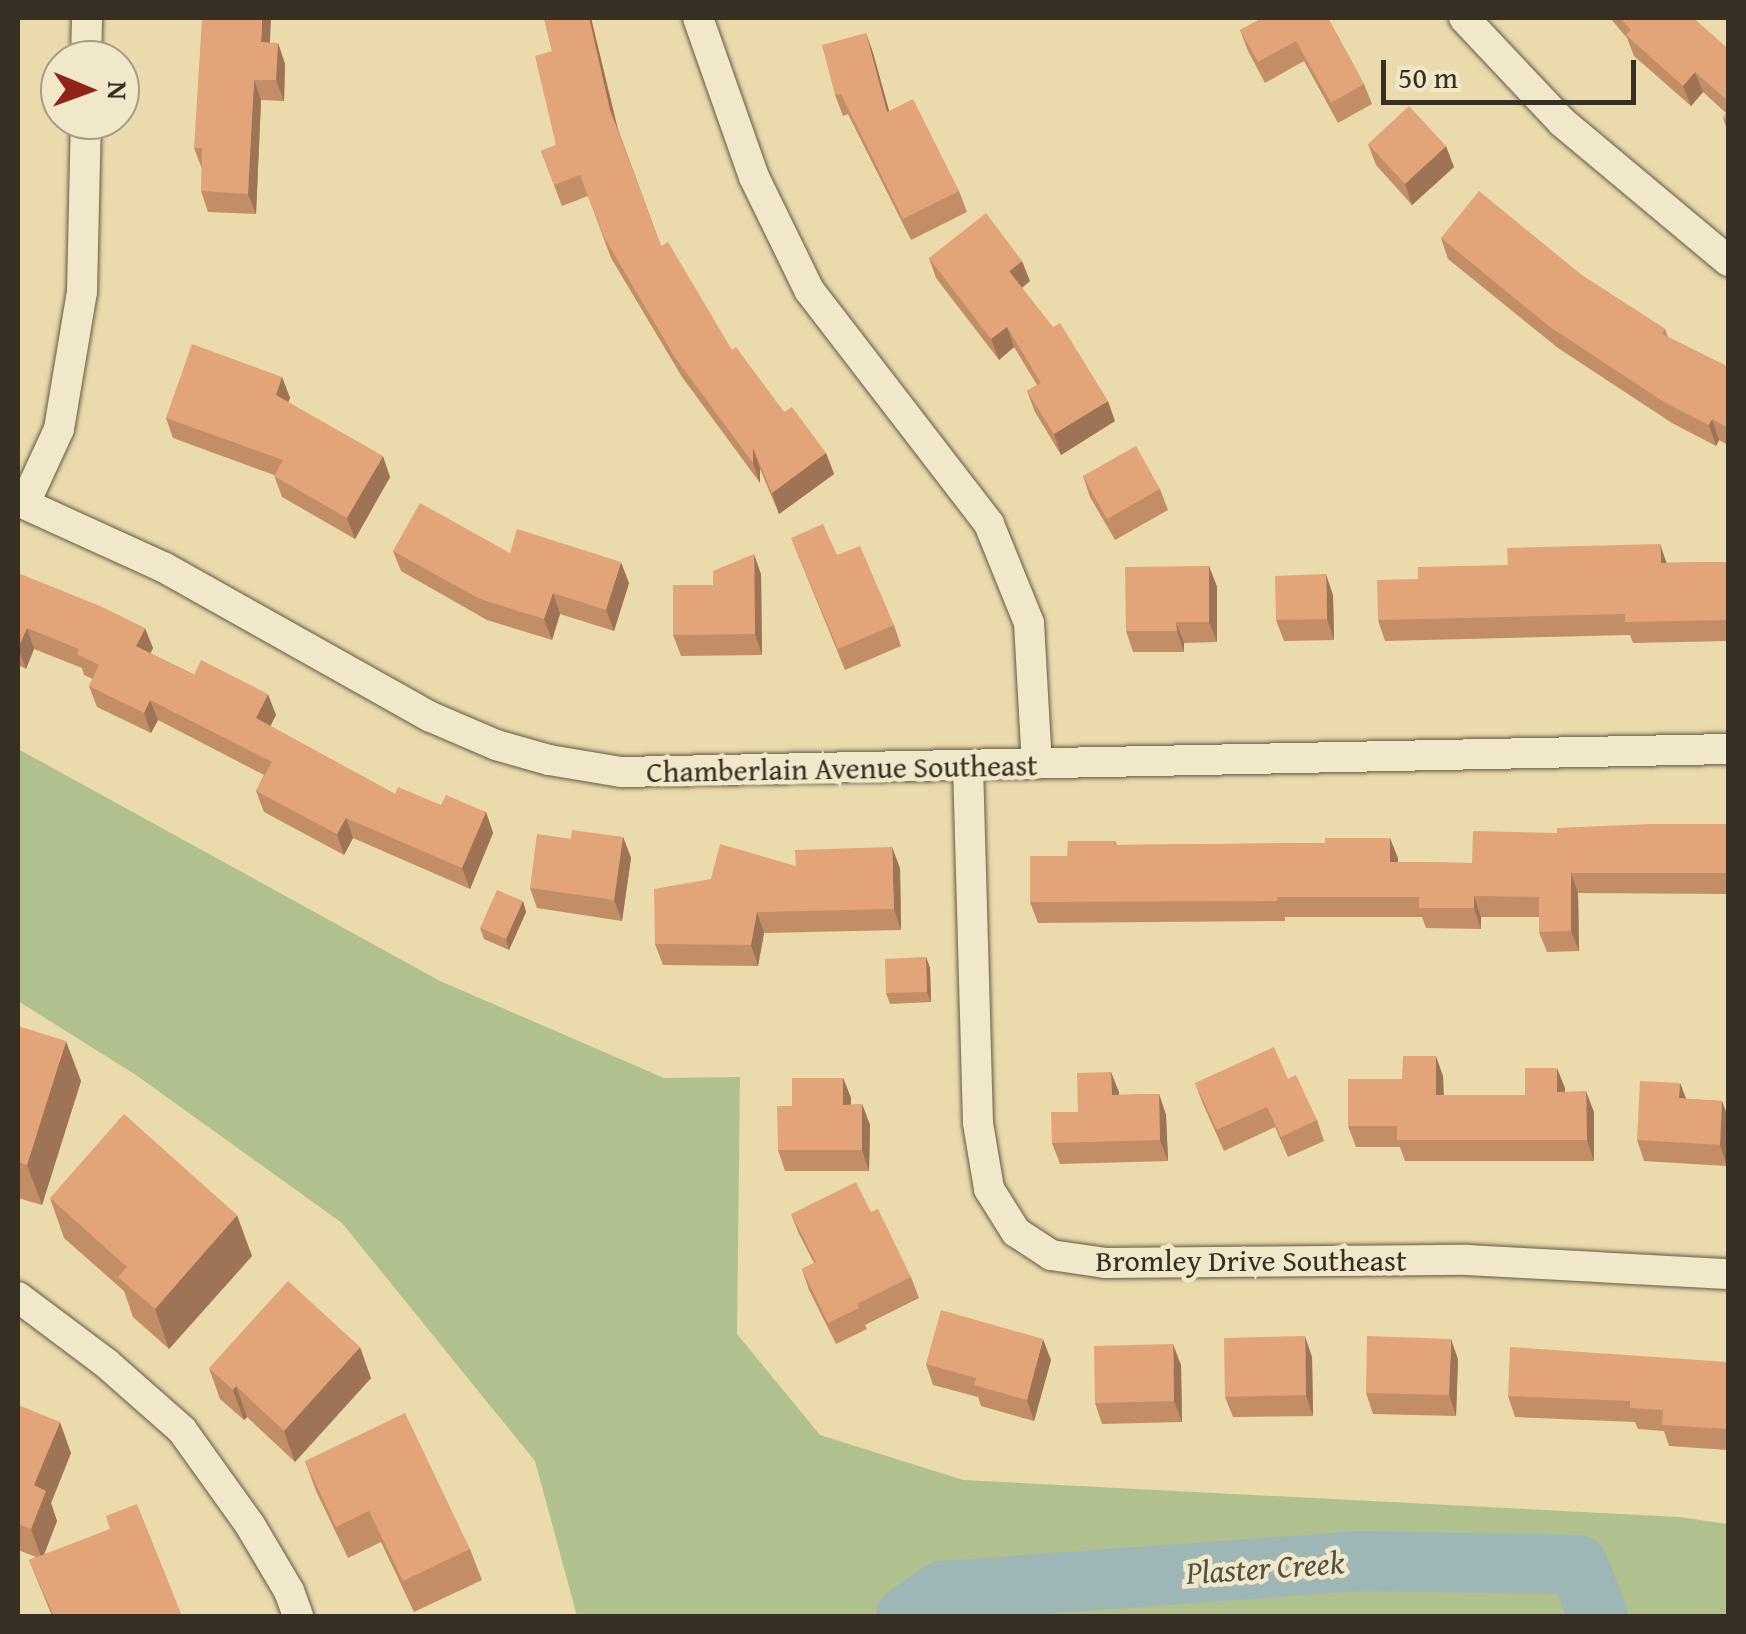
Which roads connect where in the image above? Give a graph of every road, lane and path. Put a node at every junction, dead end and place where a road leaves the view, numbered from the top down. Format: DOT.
graph roads {
  1 [pos="698,18"];
  2 [pos="1464,18"];
  3 [pos="86,140"];
  4 [pos="1728,261"];
  5 [pos="22,502"];
  6 [pos="1728,748"];
  7 [pos="1037,764"];
  8 [pos="968,765"];
  9 [pos="1728,1274"];
  10 [pos="18,1297"];
  11 [pos="298,1616"];
  1 -- 7 [label="street"];
  2 -- 4 [label="street"];
  3 -- 5 [label="street"];
  5 -- 8 [label="street, Chamberlain Avenue Southeast"];
  6 -- 7 [label="street, Chamberlain Avenue Southeast"];
  7 -- 8 [label="street, Chamberlain Avenue Southeast"];
  8 -- 9 [label="street, Bromley Drive Southeast"];
  10 -- 11 [label="street"];
}
